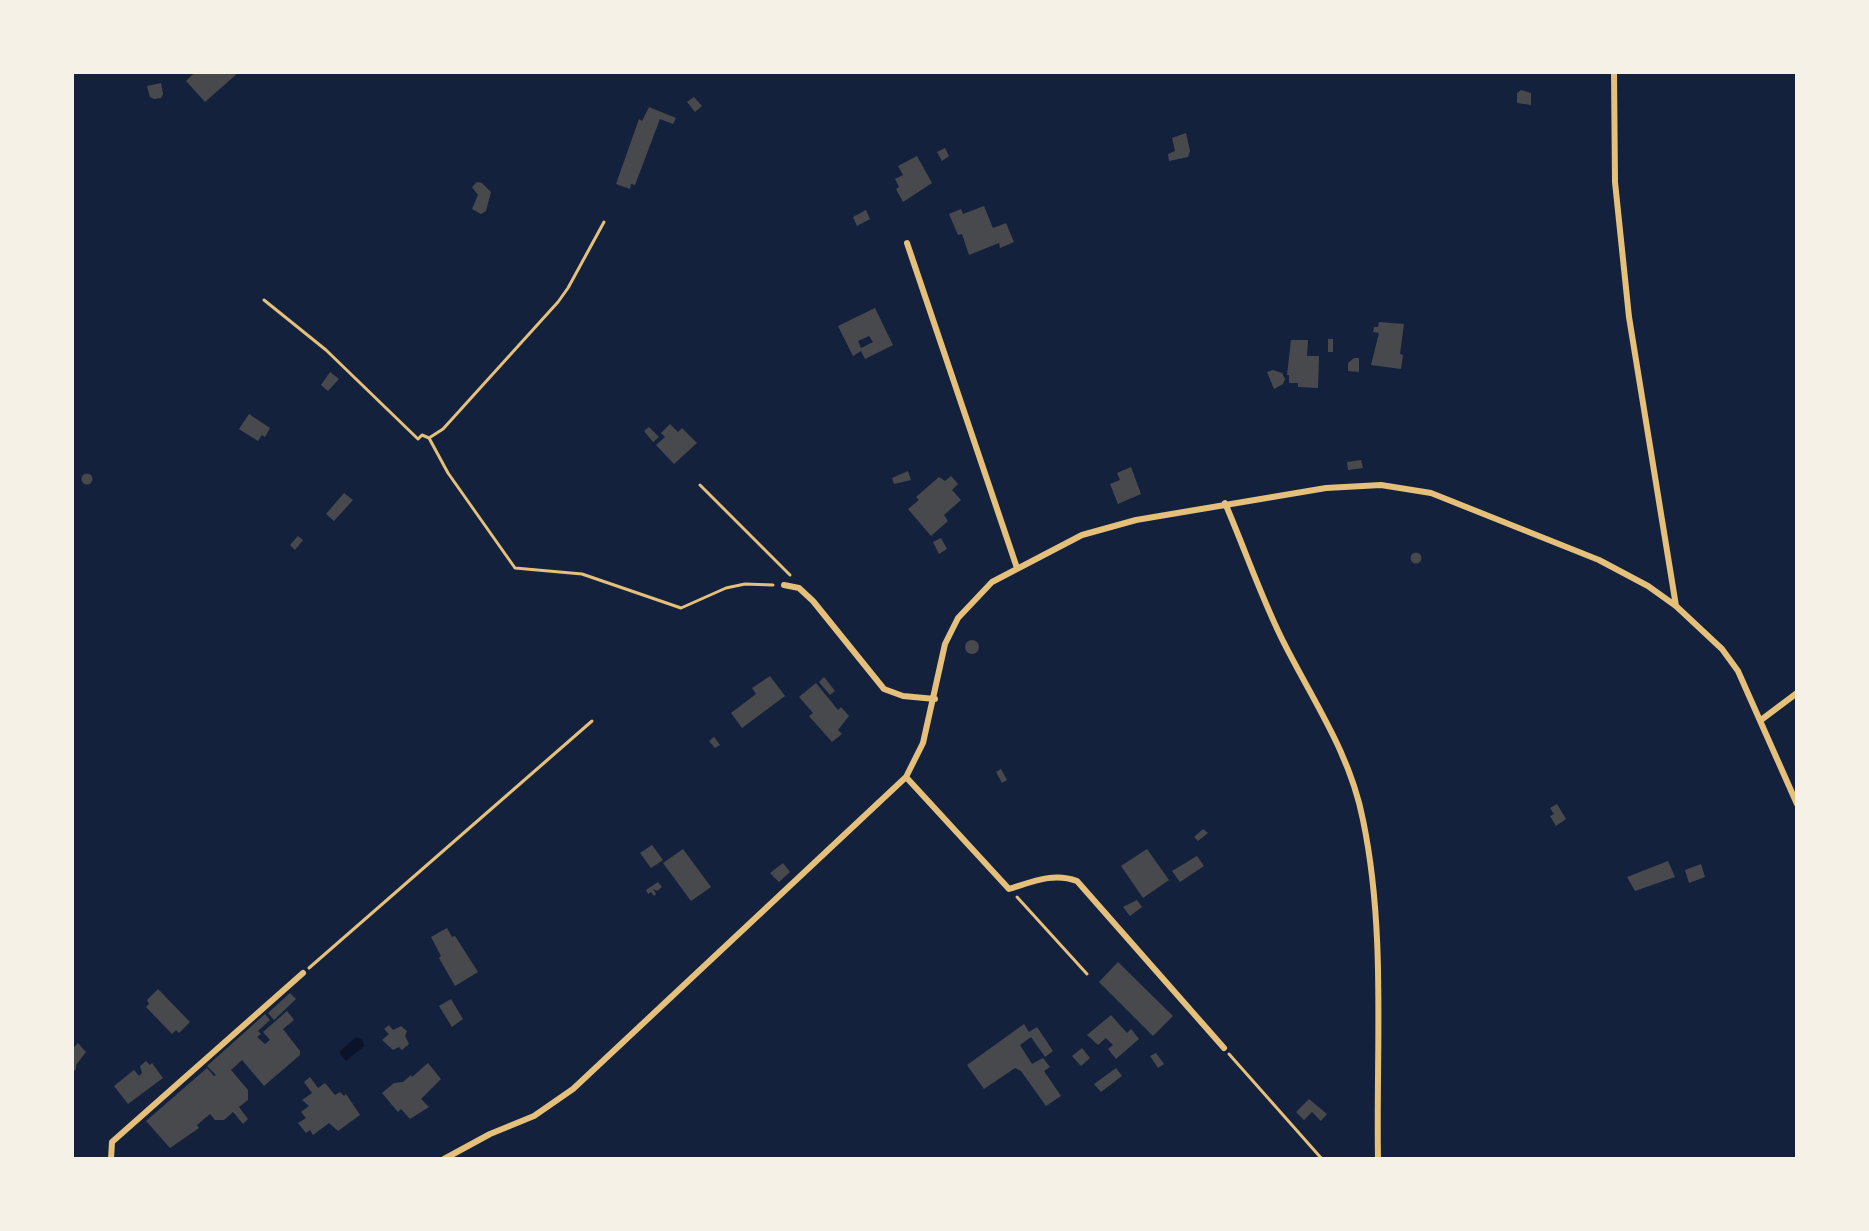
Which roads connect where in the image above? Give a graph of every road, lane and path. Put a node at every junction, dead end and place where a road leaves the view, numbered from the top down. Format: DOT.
graph roads {
  1 [pos="1614,72"];
  2 [pos="604,222"];
  3 [pos="907,243"];
  4 [pos="264,300"];
  5 [pos="429,438"];
  6 [pos="700,485"];
  7 [pos="1225,503"];
  8 [pos="1017,568"];
  9 [pos="784,585"];
  10 [pos="799,588"];
  11 [pos="1676,606"];
  12 [pos="1797,693"];
  13 [pos="935,699"];
  14 [pos="1761,720"];
  15 [pos="592,721"];
  16 [pos="906,777"];
  17 [pos="1797,804"];
  18 [pos="1009,889"];
  19 [pos="303,973"];
  20 [pos="1087,974"];
  21 [pos="1224,1048"];
  22 [pos="111,1159"];
  23 [pos="444,1159"];
  24 [pos="1322,1159"];
  25 [pos="1378,1159"];
  1 -- 11 [label="street"];
  2 -- 5 [label="path"];
  3 -- 8 [label="street"];
  4 -- 5 [label="path"];
  5 -- 9 [label="path"];
  6 -- 10 [label="path"];
  7 -- 8 [label="street"];
  7 -- 11 [label="street"];
  7 -- 25 [label="street"];
  8 -- 13 [label="street"];
  9 -- 10 [label="street"];
  10 -- 13 [label="street"];
  11 -- 14 [label="street"];
  12 -- 14 [label="street"];
  13 -- 16 [label="street"];
  14 -- 17 [label="street"];
  15 -- 19 [label="path"];
  16 -- 18 [label="street"];
  16 -- 23 [label="street"];
  18 -- 20 [label="path"];
  18 -- 21 [label="street"];
  19 -- 22 [label="street"];
  21 -- 24 [label="path"];
}
